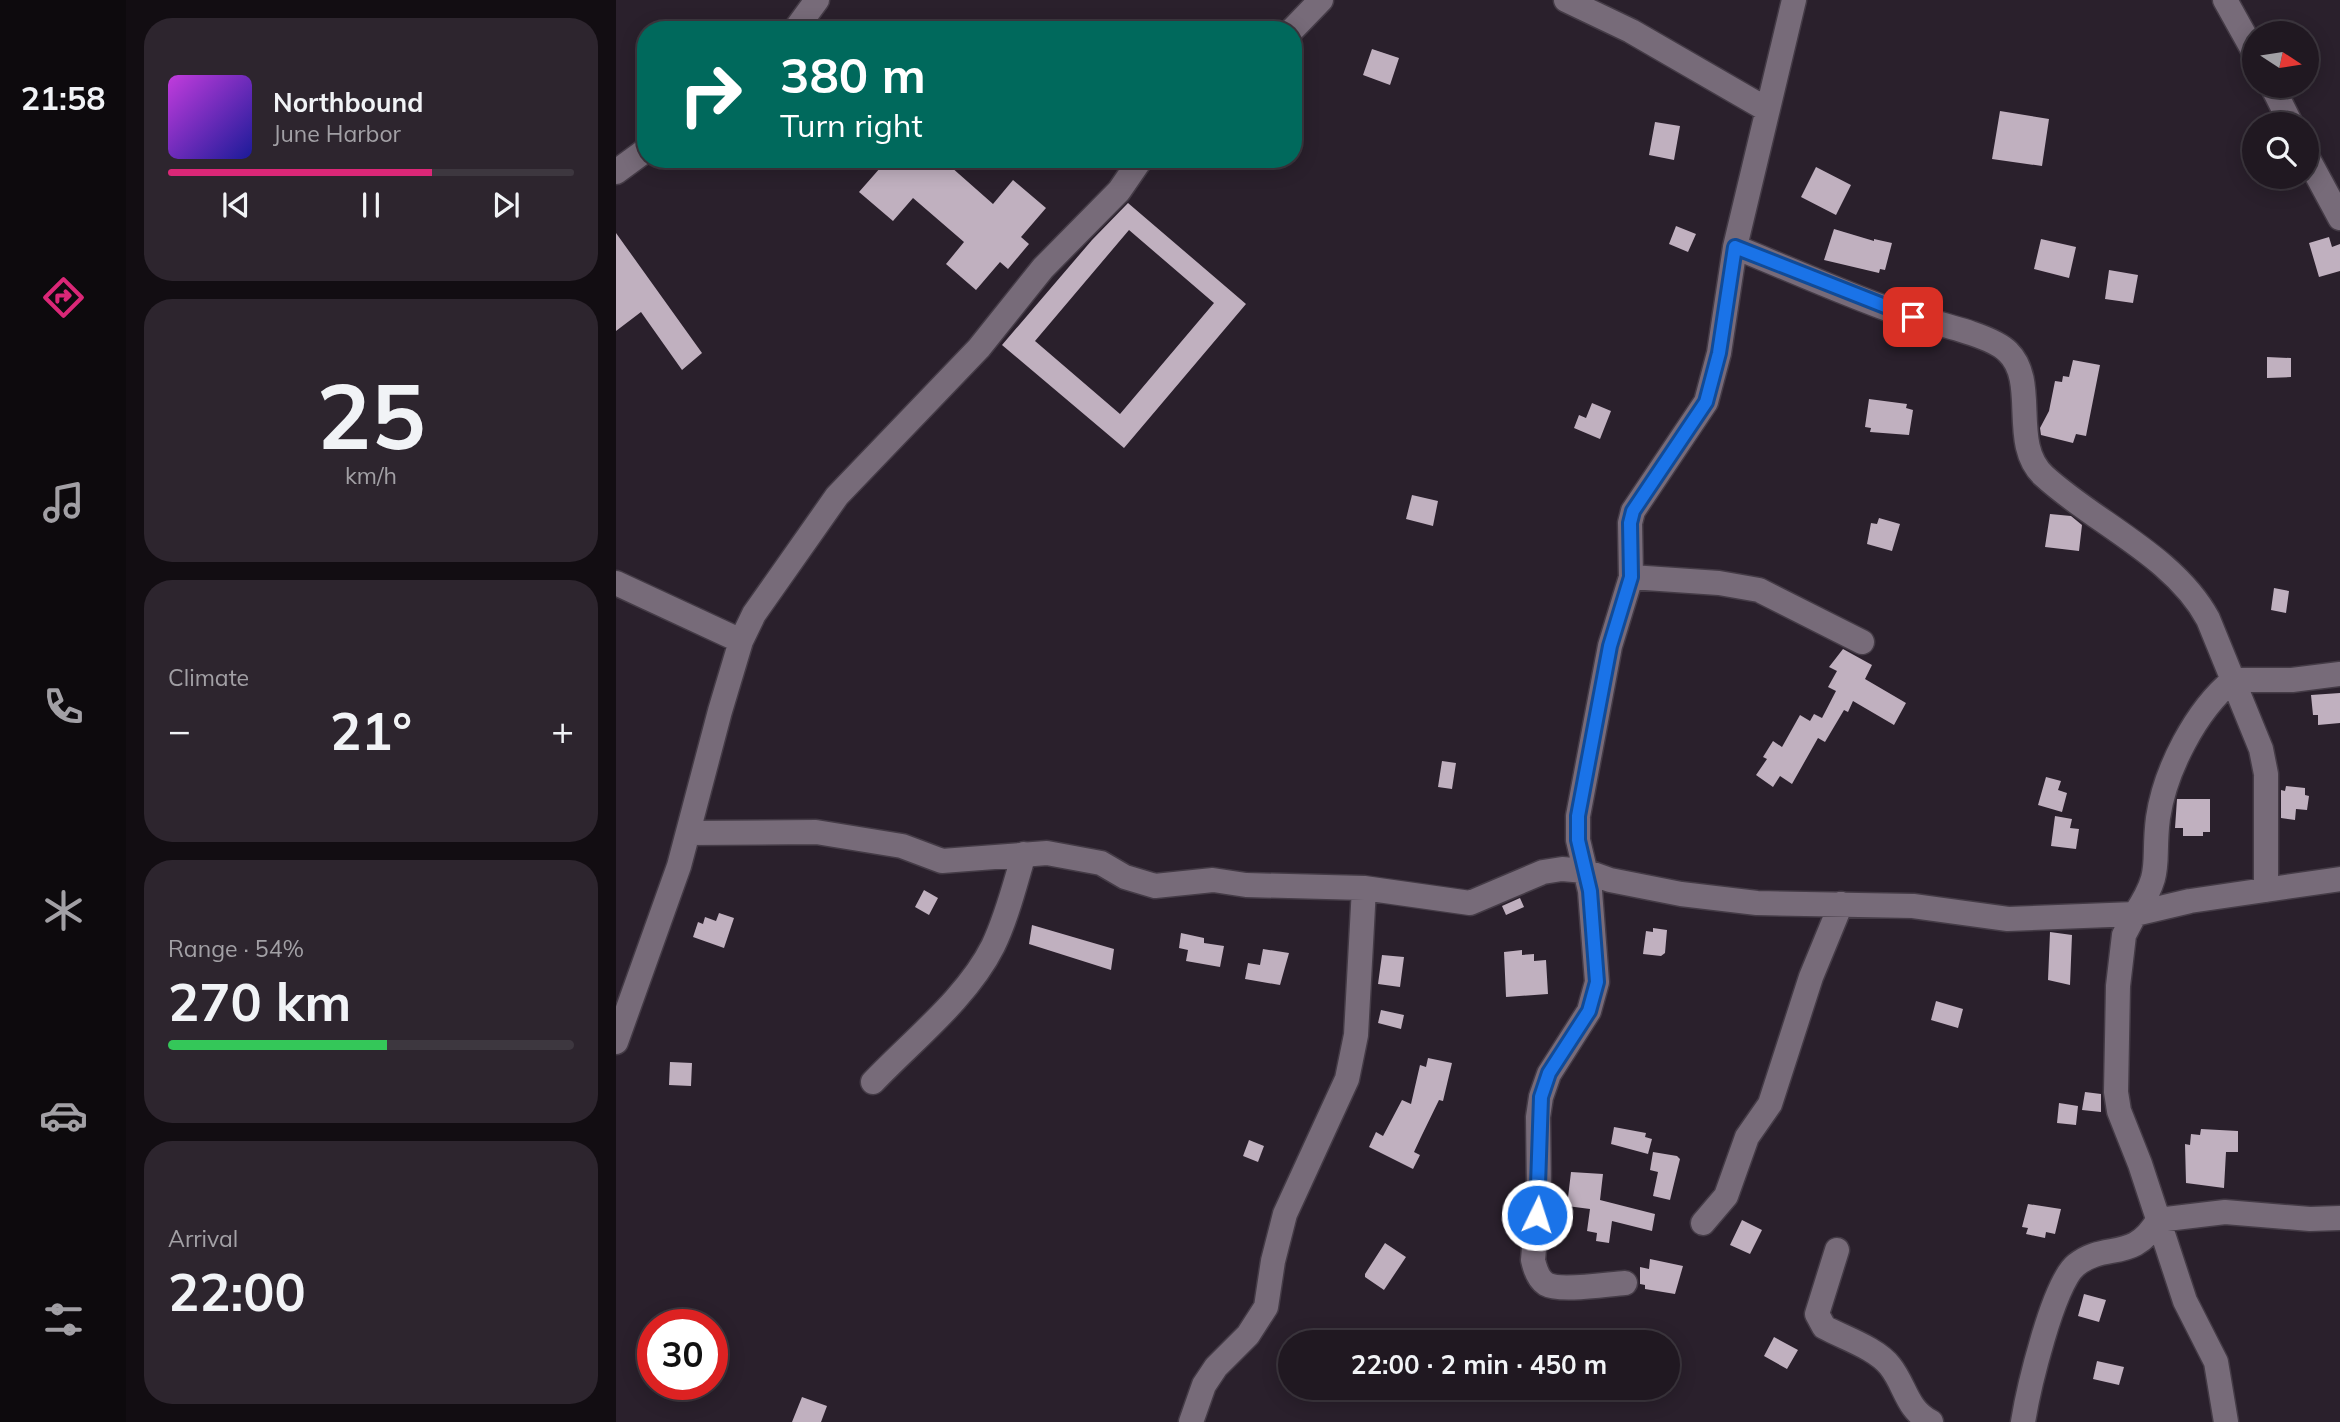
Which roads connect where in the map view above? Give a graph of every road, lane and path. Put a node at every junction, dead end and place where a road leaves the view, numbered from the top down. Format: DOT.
graph roads {
  1 [pos="817,0"];
  2 [pos="1321,0"];
  3 [pos="1566,0"];
  4 [pos="1794,0"];
  5 [pos="2225,0"];
  6 [pos="802,21"];
  7 [pos="1301,21"];
  8 [pos="2242,30"];
  9 [pos="1766,108"];
  10 [pos="637,157"];
  11 [pos="1135,168"];
  12 [pos="616,172"];
  13 [pos="2319,179"];
  14 [pos="2340,218"];
  15 [pos="1735,247"];
  16 [pos="1631,577"];
  17 [pos="616,583"];
  18 [pos="741,641"];
  19 [pos="1861,642"];
  20 [pos="2340,674"];
  21 [pos="2234,680"];
  22 [pos="689,833"];
  23 [pos="1024,854"];
  24 [pos="1585,871"];
  25 [pos="2157,871"];
  26 [pos="2340,879"];
  27 [pos="1364,888"];
  28 [pos="2266,890"];
  29 [pos="2190,901"];
  30 [pos="1842,904"];
  31 [pos="2135,914"];
  32 [pos="616,1042"];
  33 [pos="873,1083"];
  34 [pos="2340,1218"];
  35 [pos="2158,1220"];
  36 [pos="1703,1223"];
  37 [pos="1837,1250"];
  38 [pos="1625,1283"];
  39 [pos="1191,1422"];
  40 [pos="1931,1422"];
  41 [pos="2023,1422"];
  42 [pos="2226,1422"];
  1 -- 6 [label="street"];
  2 -- 7 [label="street"];
  3 -- 9 [label="street"];
  4 -- 9 [label="street"];
  5 -- 8 [label="street"];
  9 -- 15 [label="street"];
  10 -- 12 [label="street"];
  11 -- 18 [label="street"];
  13 -- 14 [label="street"];
  15 -- 16 [label="street"];
  15 -- 21 [label="street"];
  16 -- 19 [label="street"];
  16 -- 24 [label="street"];
  17 -- 18 [label="street"];
  18 -- 22 [label="street"];
  20 -- 21 [label="street"];
  21 -- 25 [label="street"];
  21 -- 28 [label="street"];
  22 -- 23 [label="street"];
  22 -- 32 [label="street"];
  23 -- 27 [label="street"];
  23 -- 33 [label="street"];
  24 -- 27 [label="street"];
  24 -- 30 [label="street"];
  24 -- 38 [label="street"];
  25 -- 29 [label="street"];
  25 -- 31 [label="street"];
  26 -- 28 [label="street"];
  27 -- 39 [label="street"];
  28 -- 29 [label="street"];
  29 -- 31 [label="street"];
  30 -- 31 [label="street"];
  30 -- 36 [label="street"];
  31 -- 35 [label="street"];
  34 -- 35 [label="street"];
  35 -- 41 [label="street"];
  35 -- 42 [label="street"];
  37 -- 40 [label="street"];
}
